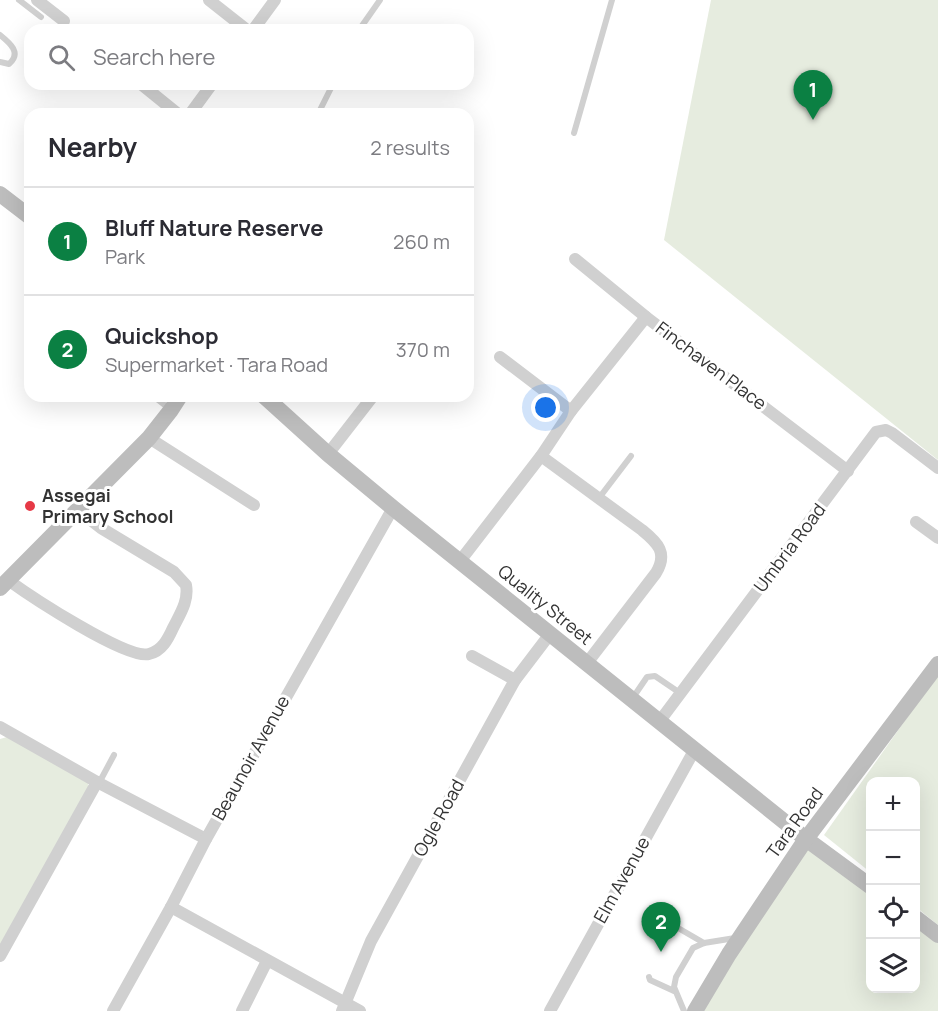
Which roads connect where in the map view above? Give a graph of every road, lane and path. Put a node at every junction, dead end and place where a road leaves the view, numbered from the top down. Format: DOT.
graph roads {
  1 [pos="19,0"];
  2 [pos="209,0"];
  3 [pos="275,0"];
  4 [pos="380,0"];
  5 [pos="612,0"];
  6 [pos="36,4"];
  7 [pos="41,17"];
  8 [pos="64,21"];
  9 [pos="239,24"];
  10 [pos="257,24"];
  11 [pos="363,24"];
  12 [pos="0,35"];
  13 [pos="0,62"];
  14 [pos="148,90"];
  15 [pos="208,90"];
  16 [pos="330,90"];
  17 [pos="171,108"];
  18 [pos="194,108"];
  19 [pos="321,108"];
  20 [pos="574,133"];
  21 [pos="1,198"];
  22 [pos="24,213"];
  23 [pos="575,260"];
  24 [pos="646,317"];
  25 [pos="500,357"];
  26 [pos="271,402"];
  27 [pos="368,402"];
  28 [pos="176,403"];
  29 [pos="571,411"];
  30 [pos="149,438"];
  31 [pos="328,454"];
  32 [pos="541,456"];
  33 [pos="631,456"];
  34 [pos="938,468"];
  35 [pos="848,471"];
  36 [pos="599,498"];
  37 [pos="254,505"];
  38 [pos="393,508"];
  39 [pos="78,510"];
  40 [pos="916,522"];
  41 [pos="938,538"];
  42 [pos="460,561"];
  43 [pos="4,584"];
  44 [pos="550,634"];
  45 [pos="472,656"];
  46 [pos="587,663"];
  47 [pos="938,664"];
  48 [pos="515,680"];
  49 [pos="680,693"];
  50 [pos="632,699"];
  51 [pos="659,722"];
  52 [pos="0,727"];
  53 [pos="694,749"];
  54 [pos="114,755"];
  55 [pos="98,782"];
  56 [pos="206,839"];
  57 [pos="806,839"];
  58 [pos="869,885"];
  59 [pos="171,908"];
  60 [pos="654,914"];
  61 [pos="920,922"];
  62 [pos="938,935"];
  63 [pos="740,937"];
  64 [pos="704,943"];
  65 [pos="0,956"];
  66 [pos="267,961"];
  67 [pos="649,976"];
  68 [pos="674,991"];
  69 [pos="344,1007"];
  70 [pos="113,1011"];
  71 [pos="242,1011"];
  72 [pos="360,1011"];
  73 [pos="550,1011"];
  74 [pos="684,1011"];
  75 [pos="695,1011"];
  1 -- 6 [label="lane"];
  2 -- 9 [label="street"];
  3 -- 10 [label="street"];
  4 -- 11 [label="lane"];
  5 -- 20 [label="lane"];
  6 -- 7 [label="lane"];
  6 -- 8 [label="street"];
  12 -- 13 [label="lane"];
  14 -- 17 [label="street"];
  15 -- 18 [label="street"];
  16 -- 19 [label="lane"];
  21 -- 22 [label="street"];
  23 -- 24 [label="street, Finchaven Place"];
  24 -- 29 [label="street"];
  24 -- 35 [label="street, Finchaven Place"];
  25 -- 29 [label="street"];
  26 -- 31 [label="street, Quality Street"];
  27 -- 31 [label="street"];
  28 -- 30 [label="street"];
  29 -- 32 [label="street"];
  30 -- 37 [label="street"];
  30 -- 39 [label="street"];
  31 -- 38 [label="street, Quality Street"];
  32 -- 36 [label="street"];
  32 -- 42 [label="street"];
  33 -- 36 [label="lane"];
  34 -- 35 [label="street, Umbria Road"];
  35 -- 49 [label="street, Umbria Road"];
  36 -- 46 [label="street"];
  38 -- 42 [label="street, Quality Street"];
  38 -- 56 [label="street, Beaunoir Avenue"];
  39 -- 43 [label="street"];
  39 -- 43 [label="street"];
  40 -- 41 [label="street"];
  42 -- 44 [label="street, Quality Street"];
  44 -- 46 [label="street, Quality Street"];
  44 -- 48 [label="street, Ogle Road"];
  45 -- 48 [label="street"];
  46 -- 50 [label="street, Quality Street"];
  47 -- 57 [label="street, Tara Road"];
  48 -- 69 [label="street, Ogle Road"];
  49 -- 50 [label="lane"];
  49 -- 51 [label="street, Umbria Road"];
  50 -- 51 [label="street, Quality Street"];
  51 -- 53 [label="street, Quality Street"];
  52 -- 55 [label="street"];
  53 -- 57 [label="street, Quality Street"];
  53 -- 73 [label="street, Elm Avenue"];
  54 -- 55 [label="lane"];
  55 -- 56 [label="street"];
  55 -- 65 [label="street"];
  56 -- 59 [label="street, Beaunoir Avenue"];
  57 -- 58 [label="street, Quality Street"];
  57 -- 63 [label="street, Tara Road"];
  59 -- 66 [label="street"];
  59 -- 70 [label="street, Beaunoir Avenue"];
  60 -- 64 [label="lane"];
  61 -- 62 [label="street"];
  63 -- 64 [label="lane"];
  63 -- 75 [label="street, Tara Road"];
  64 -- 68 [label="lane"];
  66 -- 69 [label="street"];
  66 -- 71 [label="street"];
  67 -- 68 [label="lane"];
  68 -- 74 [label="lane"];
  69 -- 72 [label="street"];
}
